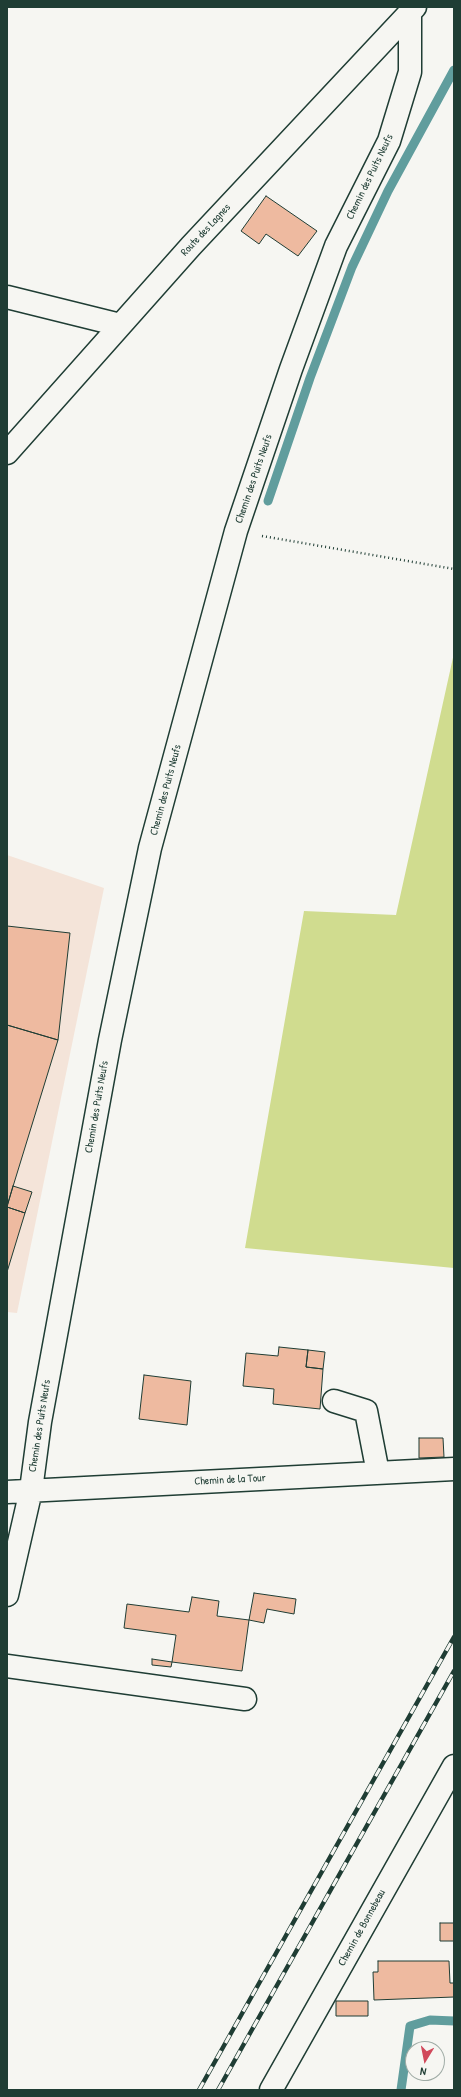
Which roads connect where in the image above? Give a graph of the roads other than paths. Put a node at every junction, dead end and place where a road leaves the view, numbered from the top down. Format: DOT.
graph roads {
  1 [pos="413,10"];
  2 [pos="7,297"];
  3 [pos="120,325"];
  4 [pos="7,453"];
  5 [pos="334,1401"];
  6 [pos="454,1469"];
  7 [pos="378,1473"];
  8 [pos="31,1490"];
  9 [pos="7,1492"];
  10 [pos="7,1595"];
  11 [pos="7,1666"];
  12 [pos="245,1699"];
  13 [pos="454,1766"];
  14 [pos="271,2090"];
  1 -- 3 [label="street, Route des Lagnes"];
  1 -- 8 [label="street, Chemin des Puits Neufs"];
  2 -- 3 [label="street"];
  3 -- 4 [label="street, Route des Lagnes"];
  5 -- 7 [label="street"];
  6 -- 7 [label="street, Chemin de la Tour"];
  7 -- 8 [label="street, Chemin de la Tour"];
  8 -- 9 [label="street, Chemin de la Tour"];
  8 -- 10 [label="street, Chemin des Puits Neufs"];
  11 -- 12 [label="street"];
  13 -- 14 [label="street, Chemin de Bonnebeau"];
}
